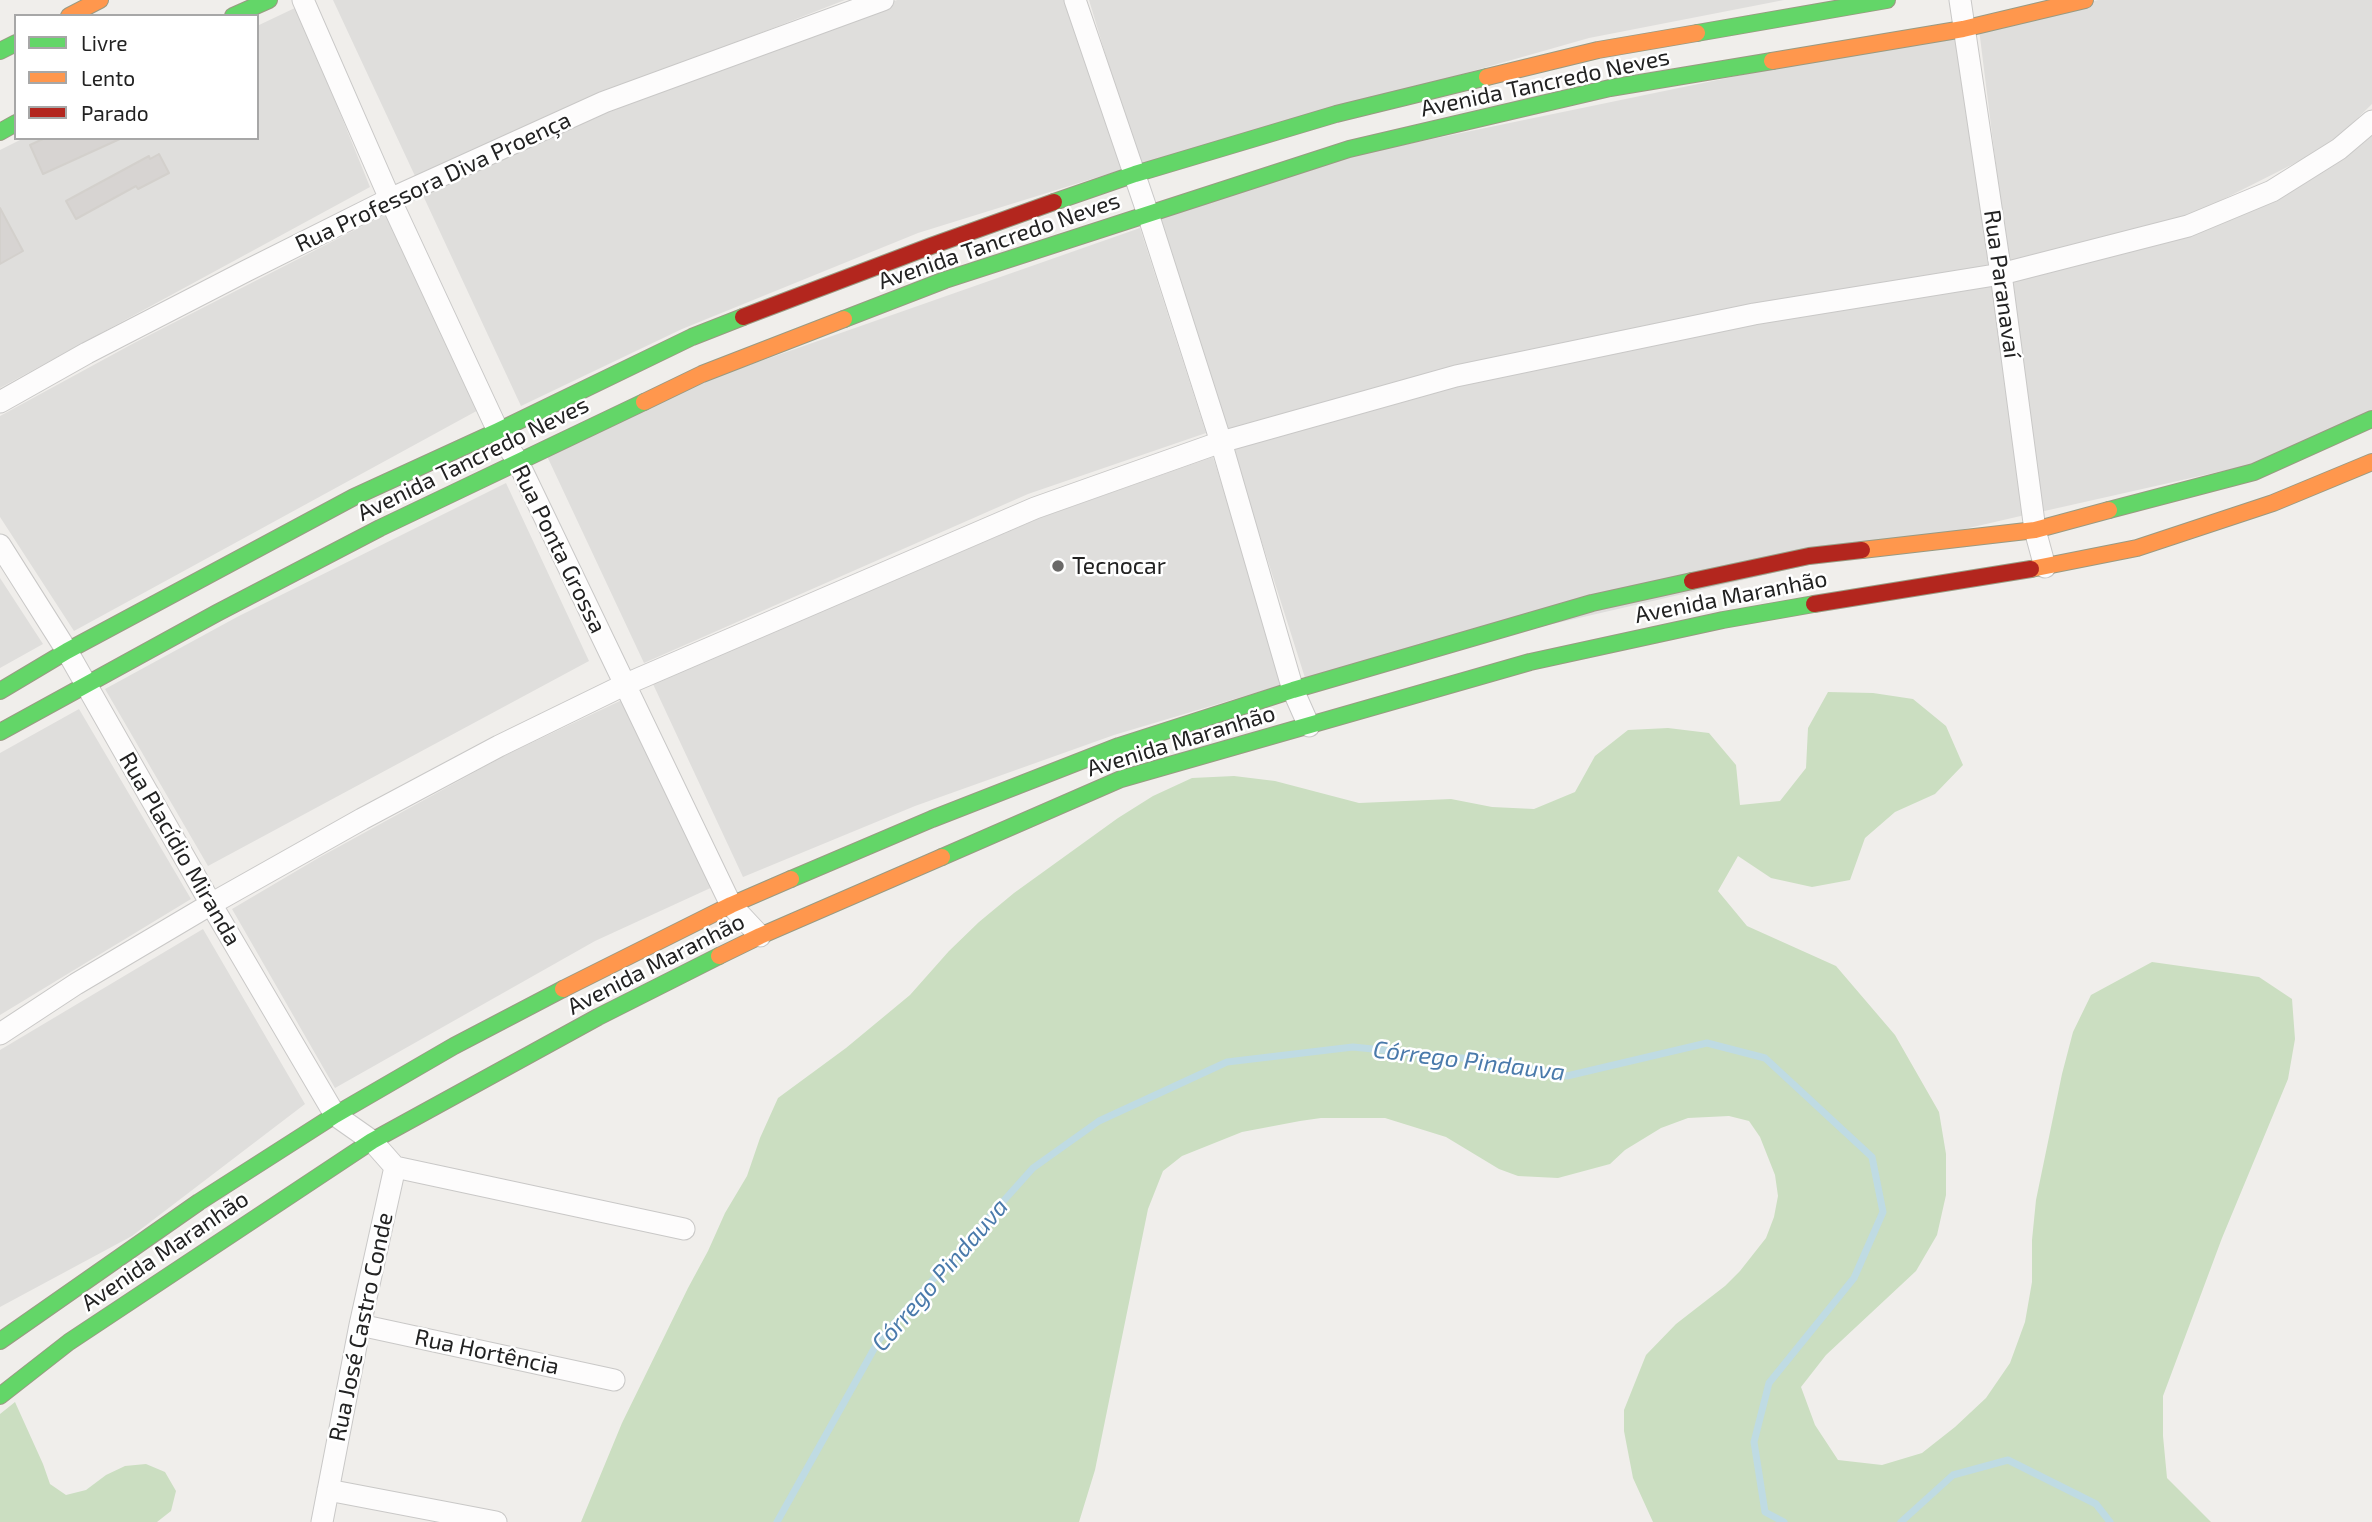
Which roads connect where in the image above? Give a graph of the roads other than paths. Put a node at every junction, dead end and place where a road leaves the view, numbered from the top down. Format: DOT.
graph roads {
  1 [pos="100,0"];
  2 [pos="269,0"];
  3 [pos="303,0"];
  4 [pos="883,0"];
  5 [pos="1075,0"];
  6 [pos="1888,0"];
  7 [pos="1961,0"];
  8 [pos="2085,0"];
  9 [pos="73,14"];
  10 [pos="238,14"];
  11 [pos="1963,29"];
  12 [pos="2372,121"];
  13 [pos="1135,174"];
  14 [pos="390,199"];
  15 [pos="1149,215"];
  16 [pos="2001,274"];
  17 [pos="0,402"];
  18 [pos="2372,419"];
  19 [pos="498,431"];
  20 [pos="1222,442"];
  21 [pos="518,462"];
  22 [pos="2372,463"];
  23 [pos="2035,530"];
  24 [pos="0,545"];
  25 [pos="2045,567"];
  26 [pos="67,651"];
  27 [pos="87,684"];
  28 [pos="624,685"];
  29 [pos="1293,690"];
  30 [pos="0,691"];
  31 [pos="1308,726"];
  32 [pos="0,732"];
  33 [pos="211,904"];
  34 [pos="731,905"];
  35 [pos="760,936"];
  36 [pos="0,1034"];
  37 [pos="335,1115"];
  38 [pos="372,1141"];
  39 [pos="395,1167"];
  40 [pos="684,1228"];
  41 [pos="360,1325"];
  42 [pos="0,1341"];
  43 [pos="614,1380"];
  44 [pos="0,1396"];
  45 [pos="328,1490"];
  46 [pos="322,1522"];
  47 [pos="496,1522"];
  1 -- 9 [label="street"];
  2 -- 10 [label="street"];
  3 -- 14 [label="street, Rua Ponta Grossa"];
  4 -- 14 [label="street, Rua Professora Diva Proença"];
  5 -- 13 [label="street"];
  6 -- 13 [label="street, Avenida Tancredo Neves"];
  7 -- 11 [label="street, Rua Paranavaí"];
  8 -- 11 [label="street, Avenida Tancredo Neves"];
  11 -- 15 [label="street, Avenida Tancredo Neves"];
  11 -- 16 [label="street, Rua Paranavaí"];
  12 -- 16 [label="street"];
  13 -- 15 [label="street"];
  13 -- 19 [label="street, Avenida Tancredo Neves"];
  14 -- 17 [label="street, Rua Professora Diva Proença"];
  14 -- 19 [label="street, Rua Ponta Grossa"];
  15 -- 20 [label="street"];
  15 -- 21 [label="street, Avenida Tancredo Neves"];
  16 -- 20 [label="street"];
  16 -- 23 [label="street, Rua Paranavaí"];
  18 -- 23 [label="street, Avenida Maranhão"];
  19 -- 21 [label="street, Rua Ponta Grossa"];
  19 -- 26 [label="street, Avenida Tancredo Neves"];
  20 -- 28 [label="street"];
  20 -- 29 [label="street"];
  21 -- 27 [label="street, Avenida Tancredo Neves"];
  21 -- 28 [label="street, Rua Ponta Grossa"];
  22 -- 25 [label="street, Avenida Maranhão"];
  23 -- 25 [label="street, Rua Paranavaí"];
  23 -- 29 [label="street, Avenida Maranhão"];
  24 -- 26 [label="street, Rua Placídio Miranda"];
  25 -- 31 [label="street, Avenida Maranhão"];
  26 -- 27 [label="street, Rua Placídio Miranda"];
  26 -- 30 [label="street, Avenida Tancredo Neves"];
  27 -- 32 [label="street, Avenida Tancredo Neves"];
  27 -- 33 [label="street, Rua Placídio Miranda"];
  28 -- 33 [label="street"];
  28 -- 34 [label="street, Rua Ponta Grossa"];
  29 -- 31 [label="street"];
  29 -- 34 [label="street, Avenida Maranhão"];
  31 -- 35 [label="street, Avenida Maranhão"];
  33 -- 36 [label="street"];
  33 -- 37 [label="street, Rua Placídio Miranda"];
  34 -- 35 [label="street, Rua Ponta Grossa"];
  34 -- 37 [label="street, Avenida Maranhão"];
  35 -- 38 [label="street, Avenida Maranhão"];
  37 -- 38 [label="street, Rua Placídio Miranda"];
  37 -- 42 [label="street, Avenida Maranhão"];
  38 -- 39 [label="street"];
  38 -- 44 [label="street, Avenida Maranhão"];
  39 -- 40 [label="street"];
  39 -- 41 [label="street, Rua José Castro Conde"];
  41 -- 43 [label="street, Rua Hortência"];
  41 -- 45 [label="street, Rua José Castro Conde"];
  45 -- 46 [label="street, Rua José Castro Conde"];
  45 -- 47 [label="street"];
}
